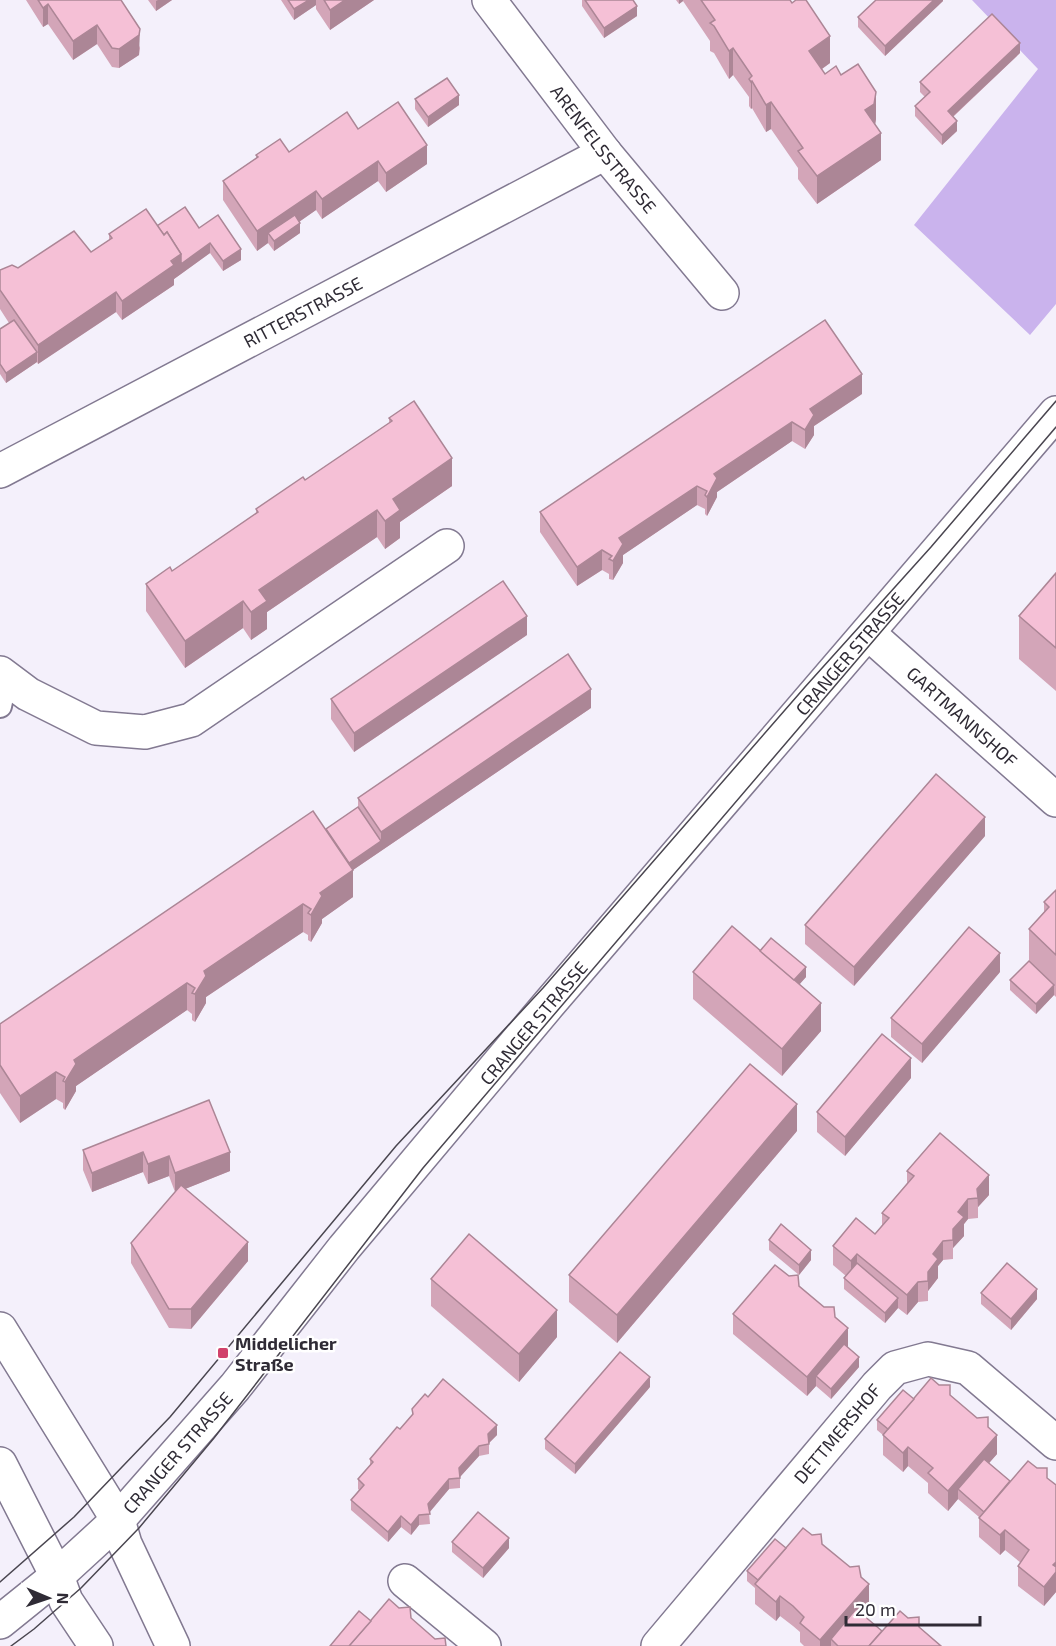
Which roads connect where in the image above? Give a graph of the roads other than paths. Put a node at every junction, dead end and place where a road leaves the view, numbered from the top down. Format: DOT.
graph roads {
  1 [pos="489,0"];
  2 [pos="605,153"];
  3 [pos="722,293"];
  4 [pos="1056,413"];
  5 [pos="0,471"];
  6 [pos="447,546"];
  7 [pos="868,633"];
  8 [pos="2,686"];
  9 [pos="1056,800"];
  10 [pos="0,1329"];
  11 [pos="1056,1443"];
  12 [pos="0,1464"];
  13 [pos="118,1520"];
  14 [pos="57,1576"];
  15 [pos="405,1581"];
  16 [pos="0,1622"];
  17 [pos="96,1646"];
  18 [pos="173,1646"];
  19 [pos="484,1646"];
  20 [pos="658,1646"];
  1 -- 2 [label="street, ARENFELSSTRASSE"];
  2 -- 3 [label="street, ARENFELSSTRASSE"];
  2 -- 5 [label="street, RITTERSTRASSE"];
  4 -- 7 [label="street, CRANGER STRASSE"];
  6 -- 8 [label="street"];
  7 -- 9 [label="street, GARTMANNSHOF"];
  7 -- 13 [label="street, CRANGER STRASSE"];
  10 -- 13 [label="street"];
  11 -- 20 [label="street, DETTMERSHOF"];
  12 -- 14 [label="street"];
  13 -- 14 [label="street, CRANGER STRASSE"];
  13 -- 18 [label="street"];
  14 -- 16 [label="street, CRANGER STRASSE"];
  14 -- 17 [label="street"];
  15 -- 19 [label="street"];
}
